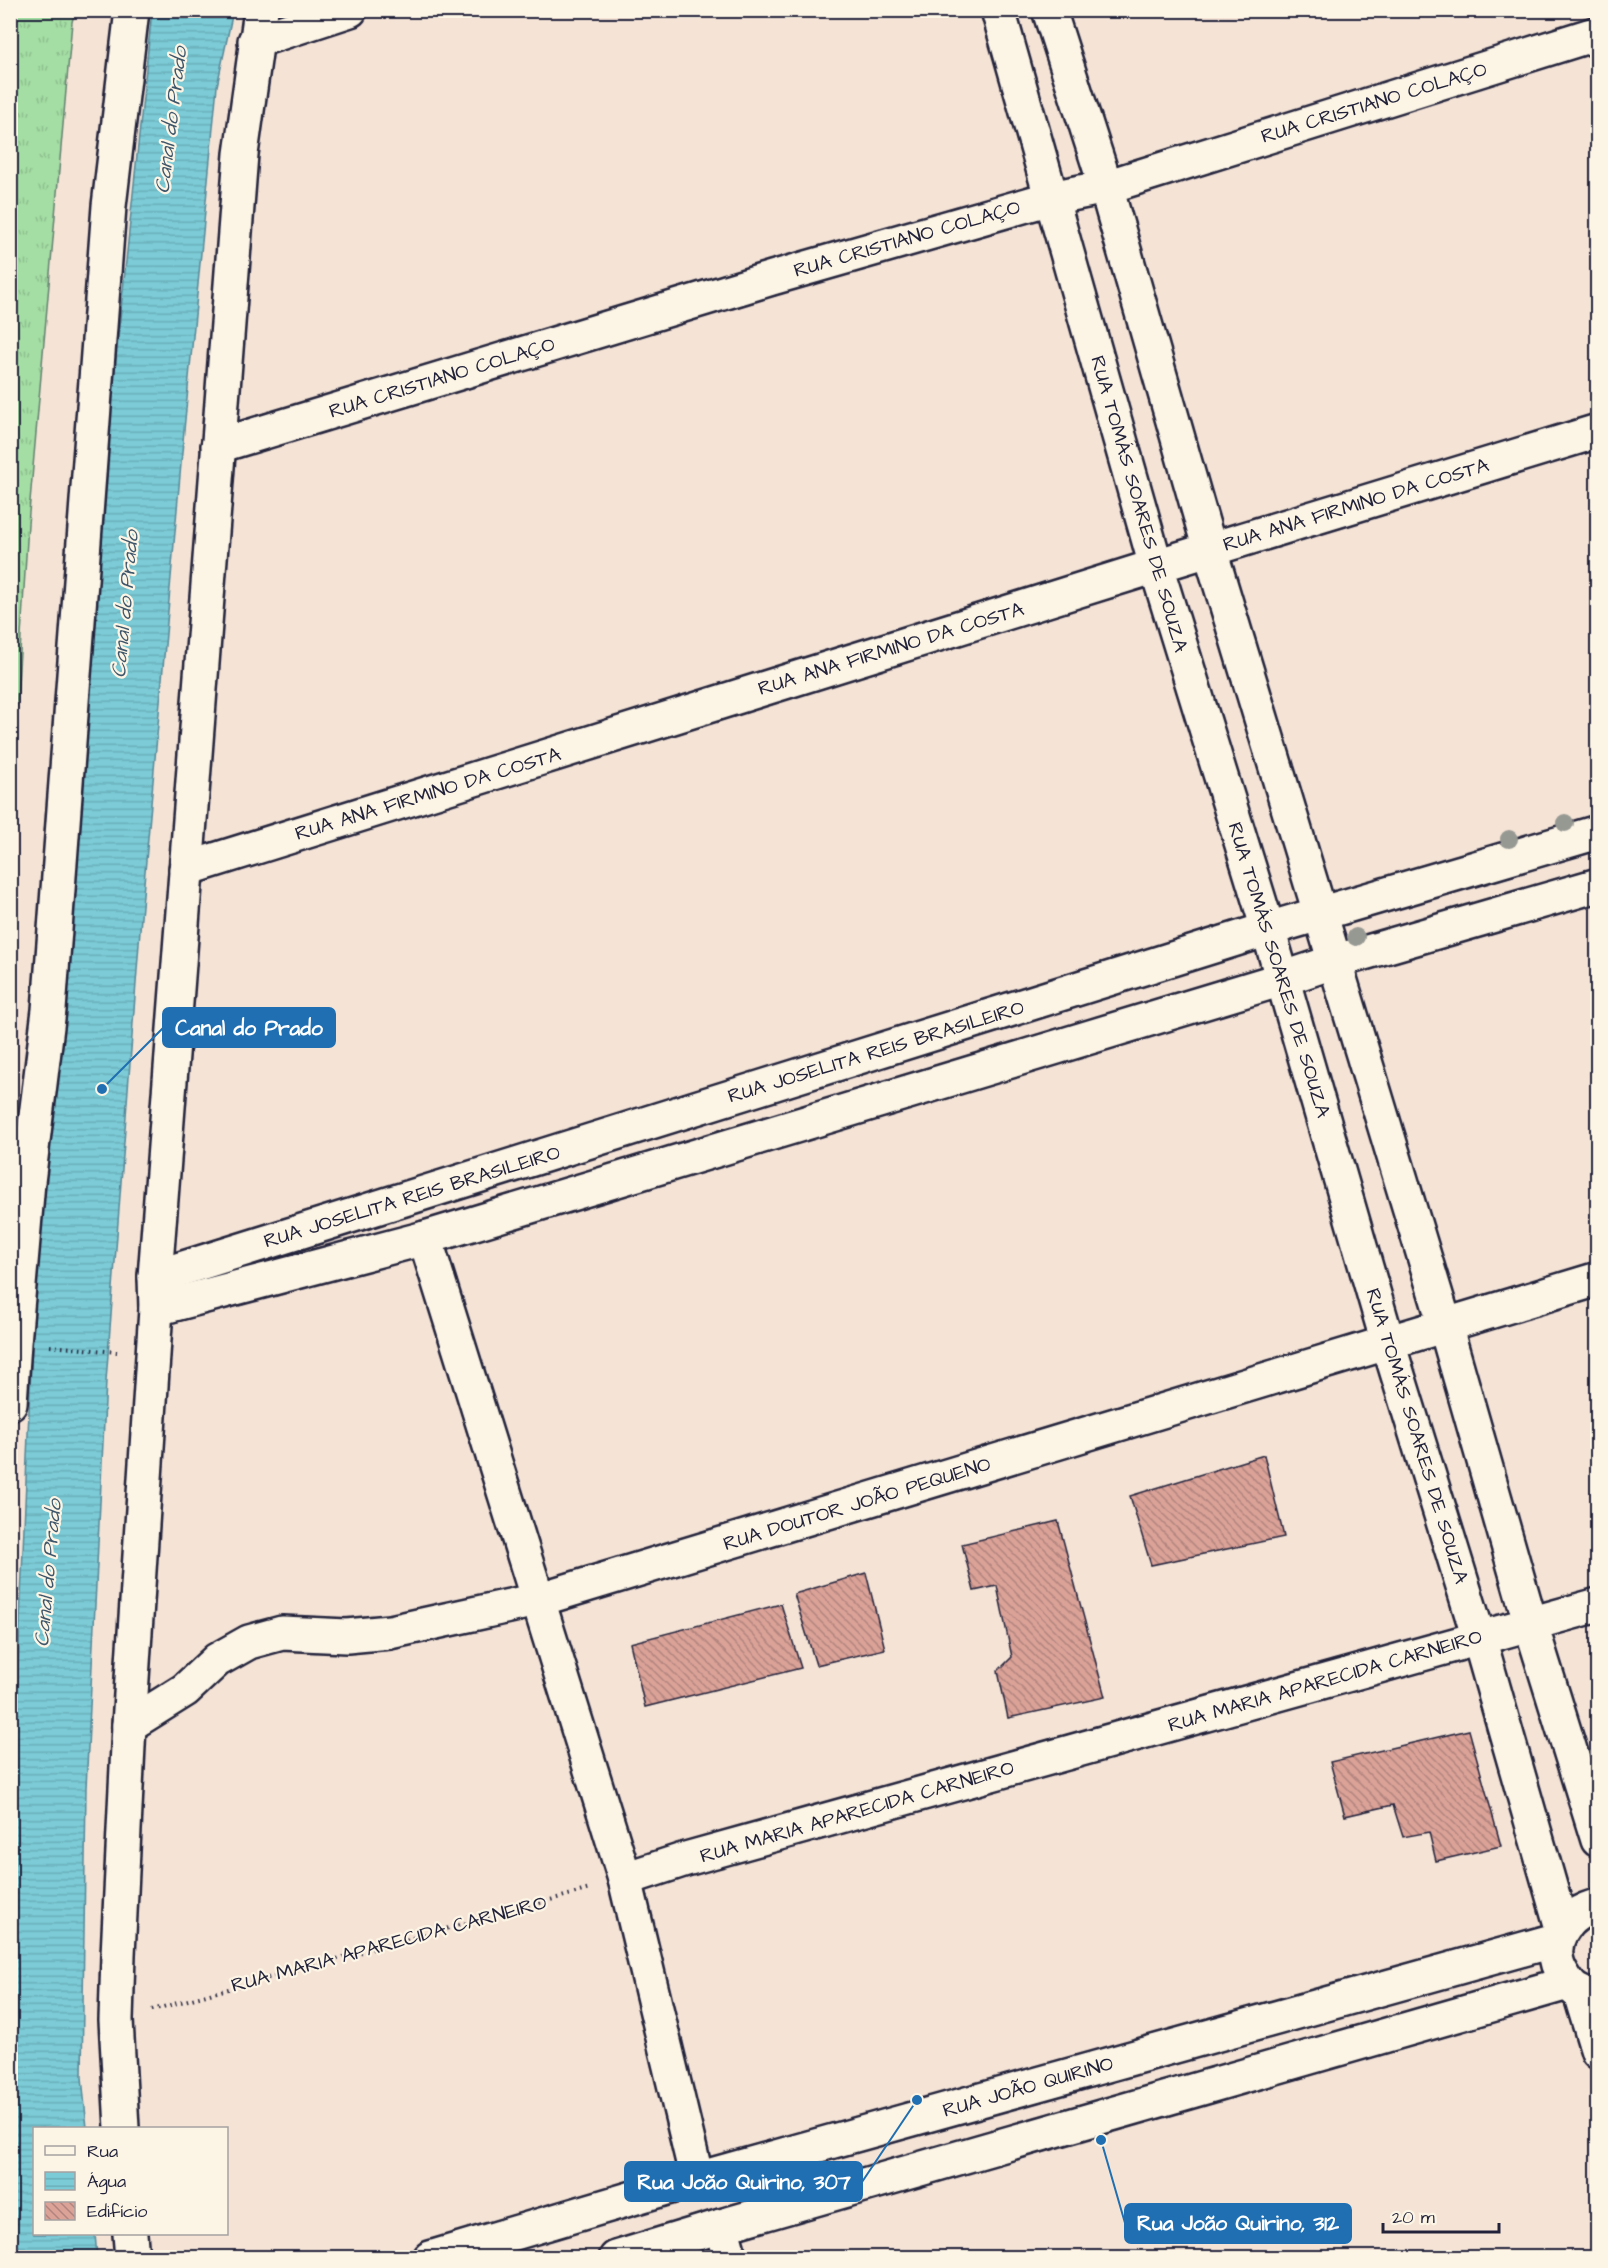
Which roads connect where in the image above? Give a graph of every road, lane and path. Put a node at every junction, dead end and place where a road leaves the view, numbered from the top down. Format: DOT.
graph roads {
  1 [pos="132,10"];
  2 [pos="350,10"];
  3 [pos="998,10"];
  4 [pos="1049,10"];
  5 [pos="258,26"];
  6 [pos="1598,33"];
  7 [pos="1106,187"];
  8 [pos="1052,198"];
  9 [pos="1598,431"];
  10 [pos="218,446"];
  11 [pos="1210,550"];
  12 [pos="1156,566"];
  13 [pos="1598,832"];
  14 [pos="186,869"];
  15 [pos="1598,885"];
  16 [pos="1319,913"];
  17 [pos="1268,929"];
  18 [pos="1333,962"];
  19 [pos="1282,979"];
  20 [pos="19,1180"];
  21 [pos="425,1238"];
  22 [pos="155,1277"];
  23 [pos="1598,1279"];
  24 [pos="156,1309"];
  25 [pos="1445,1325"];
  26 [pos="1388,1343"];
  27 [pos="43,1345"];
  28 [pos="121,1353"];
  29 [pos="10,1403"];
  30 [pos="537,1600"];
  31 [pos="1598,1605"];
  32 [pos="1532,1625"];
  33 [pos="1479,1638"];
  34 [pos="129,1725"];
  35 [pos="1598,1840"];
  36 [pos="625,1879"];
  37 [pos="1598,1906"];
  38 [pos="1559,1934"];
  39 [pos="1582,1991"];
  40 [pos="116,2020"];
  41 [pos="1598,2052"];
  42 [pos="122,2127"];
  43 [pos="697,2179"];
  44 [pos="721,2226"];
  45 [pos="130,2235"];
  46 [pos="132,2258"];
  47 [pos="430,2258"];
  48 [pos="616,2258"];
  49 [pos="730,2258"];
  1 -- 20 [label="street"];
  2 -- 5 [label="street"];
  3 -- 8 [label="street, RUA TOMÁS SOARES DE SOUZA"];
  4 -- 7 [label="street"];
  5 -- 10 [label="street"];
  6 -- 7 [label="street, RUA CRISTIANO COLAÇO"];
  7 -- 8 [label="street, RUA CRISTIANO COLAÇO"];
  7 -- 11 [label="street"];
  8 -- 10 [label="street, RUA CRISTIANO COLAÇO"];
  8 -- 12 [label="street, RUA TOMÁS SOARES DE SOUZA"];
  9 -- 11 [label="street, RUA ANA FIRMINO DA COSTA"];
  10 -- 14 [label="street"];
  11 -- 12 [label="street, RUA ANA FIRMINO DA COSTA"];
  11 -- 16 [label="street"];
  12 -- 14 [label="street, RUA ANA FIRMINO DA COSTA"];
  12 -- 17 [label="street, RUA TOMÁS SOARES DE SOUZA"];
  13 -- 16 [label="street, RUA JOSELITA REIS BRASILEIRO"];
  14 -- 22 [label="street"];
  15 -- 18 [label="street, RUA JOSELITA REIS BRASILEIRO"];
  16 -- 17 [label="street, RUA JOSELITA REIS BRASILEIRO"];
  16 -- 18 [label="street"];
  17 -- 19 [label="street, RUA TOMÁS SOARES DE SOUZA"];
  17 -- 22 [label="street, RUA JOSELITA REIS BRASILEIRO"];
  18 -- 19 [label="street, RUA JOSELITA REIS BRASILEIRO"];
  18 -- 25 [label="street"];
  19 -- 21 [label="street, RUA JOSELITA REIS BRASILEIRO"];
  19 -- 26 [label="street, RUA TOMÁS SOARES DE SOUZA"];
  20 -- 29 [label="street"];
  21 -- 24 [label="street, RUA JOSELITA REIS BRASILEIRO"];
  21 -- 30 [label="street"];
  22 -- 24 [label="street"];
  23 -- 25 [label="street, RUA DOUTOR JOÃO PEQUENO"];
  24 -- 34 [label="street"];
  25 -- 26 [label="street, RUA DOUTOR JOÃO PEQUENO"];
  25 -- 32 [label="street"];
  26 -- 30 [label="street, RUA DOUTOR JOÃO PEQUENO"];
  26 -- 33 [label="street, RUA TOMÁS SOARES DE SOUZA"];
  27 -- 28 [label="path"];
  30 -- 34 [label="street, RUA DOUTOR JOÃO PEQUENO"];
  30 -- 36 [label="street"];
  31 -- 32 [label="street, RUA MARIA APARECIDA CARNEIRO"];
  32 -- 33 [label="street, RUA MARIA APARECIDA CARNEIRO"];
  32 -- 35 [label="street"];
  33 -- 36 [label="street, RUA MARIA APARECIDA CARNEIRO"];
  33 -- 38 [label="street, RUA TOMÁS SOARES DE SOUZA"];
  34 -- 40 [label="street"];
  36 -- 40 [label="path, RUA MARIA APARECIDA CARNEIRO"];
  36 -- 43 [label="street"];
  37 -- 38 [label="street"];
  38 -- 39 [label="street, RUA TOMÁS SOARES DE SOUZA"];
  38 -- 43 [label="street, RUA JOÃO QUIRINO"];
  39 -- 41 [label="street"];
  39 -- 44 [label="street"];
  40 -- 42 [label="street"];
  43 -- 47 [label="street, RUA JOÃO QUIRINO"];
  44 -- 48 [label="street"];
  44 -- 49 [label="street"];
  45 -- 46 [label="street"];
}
